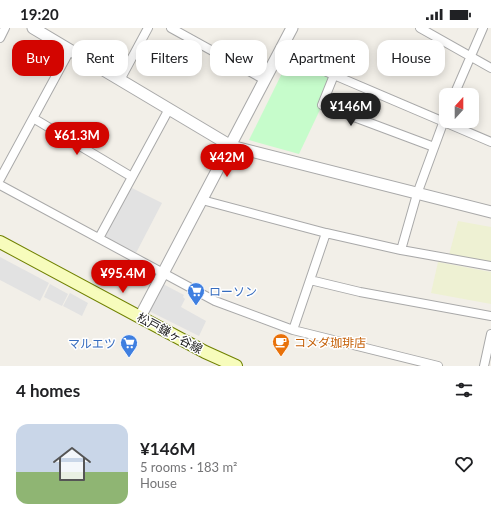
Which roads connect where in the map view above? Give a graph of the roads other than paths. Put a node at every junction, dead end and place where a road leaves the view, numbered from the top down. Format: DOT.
graph roads {
  1 [pos="5,28"];
  2 [pos="33,28"];
  3 [pos="148,28"];
  4 [pos="171,28"];
  5 [pos="292,28"];
  6 [pos="420,28"];
  7 [pos="483,28"];
  8 [pos="0,38"];
  9 [pos="286,40"];
  10 [pos="70,50"];
  11 [pos="470,57"];
  12 [pos="275,61"];
  13 [pos="491,68"];
  14 [pos="334,76"];
  15 [pos="337,76"];
  16 [pos="120,80"];
  17 [pos="265,80"];
  18 [pos="457,88"];
  19 [pos="169,110"];
  20 [pos="439,116"];
  21 [pos="33,118"];
  22 [pos="441,128"];
  23 [pos="464,128"];
  24 [pos="491,142"];
  25 [pos="231,146"];
  26 [pos="434,147"];
  27 [pos="132,177"];
  28 [pos="0,179"];
  29 [pos="0,185"];
  30 [pos="417,194"];
  31 [pos="202,200"];
  32 [pos="491,212"];
  33 [pos="326,233"];
  34 [pos="99,238"];
  35 [pos="0,242"];
  36 [pos="401,250"];
  37 [pos="491,266"];
  38 [pos="164,272"];
  39 [pos="310,280"];
  40 [pos="491,316"];
  41 [pos="140,317"];
  42 [pos="293,330"];
  43 [pos="491,334"];
  44 [pos="427,365"];
  45 [pos="236,366"];
  46 [pos="438,366"];
  47 [pos="484,366"];
  1 -- 8 [label="street"];
  2 -- 10 [label="street"];
  3 -- 16 [label="street"];
  4 -- 17 [label="street"];
  5 -- 9 [label="street"];
  6 -- 11 [label="street"];
  7 -- 11 [label="street"];
  10 -- 16 [label="street"];
  10 -- 21 [label="street"];
  11 -- 13 [label="street"];
  11 -- 18 [label="street"];
  12 -- 17 [label="street"];
  14 -- 26 [label="street"];
  15 -- 20 [label="street"];
  16 -- 19 [label="street"];
  17 -- 25 [label="street"];
  19 -- 25 [label="street"];
  19 -- 27 [label="street"];
  21 -- 27 [label="street"];
  21 -- 28 [label="street"];
  22 -- 26 [label="street"];
  23 -- 24 [label="street"];
  25 -- 30 [label="street"];
  25 -- 31 [label="street"];
  26 -- 30 [label="street"];
  27 -- 34 [label="street"];
  29 -- 34 [label="street"];
  30 -- 32 [label="street"];
  30 -- 36 [label="street"];
  31 -- 33 [label="street"];
  31 -- 38 [label="street"];
  33 -- 36 [label="street"];
  33 -- 39 [label="street"];
  34 -- 38 [label="street"];
  35 -- 41 [label="main road, 松戸鎌ヶ谷線"];
  36 -- 37 [label="street"];
  38 -- 41 [label="street"];
  38 -- 42 [label="street"];
  39 -- 40 [label="street"];
  39 -- 42 [label="street"];
  41 -- 45 [label="main road, 松戸鎌ヶ谷線"];
  42 -- 44 [label="street"];
  43 -- 47 [label="street"];
  44 -- 46 [label="street"];
}
